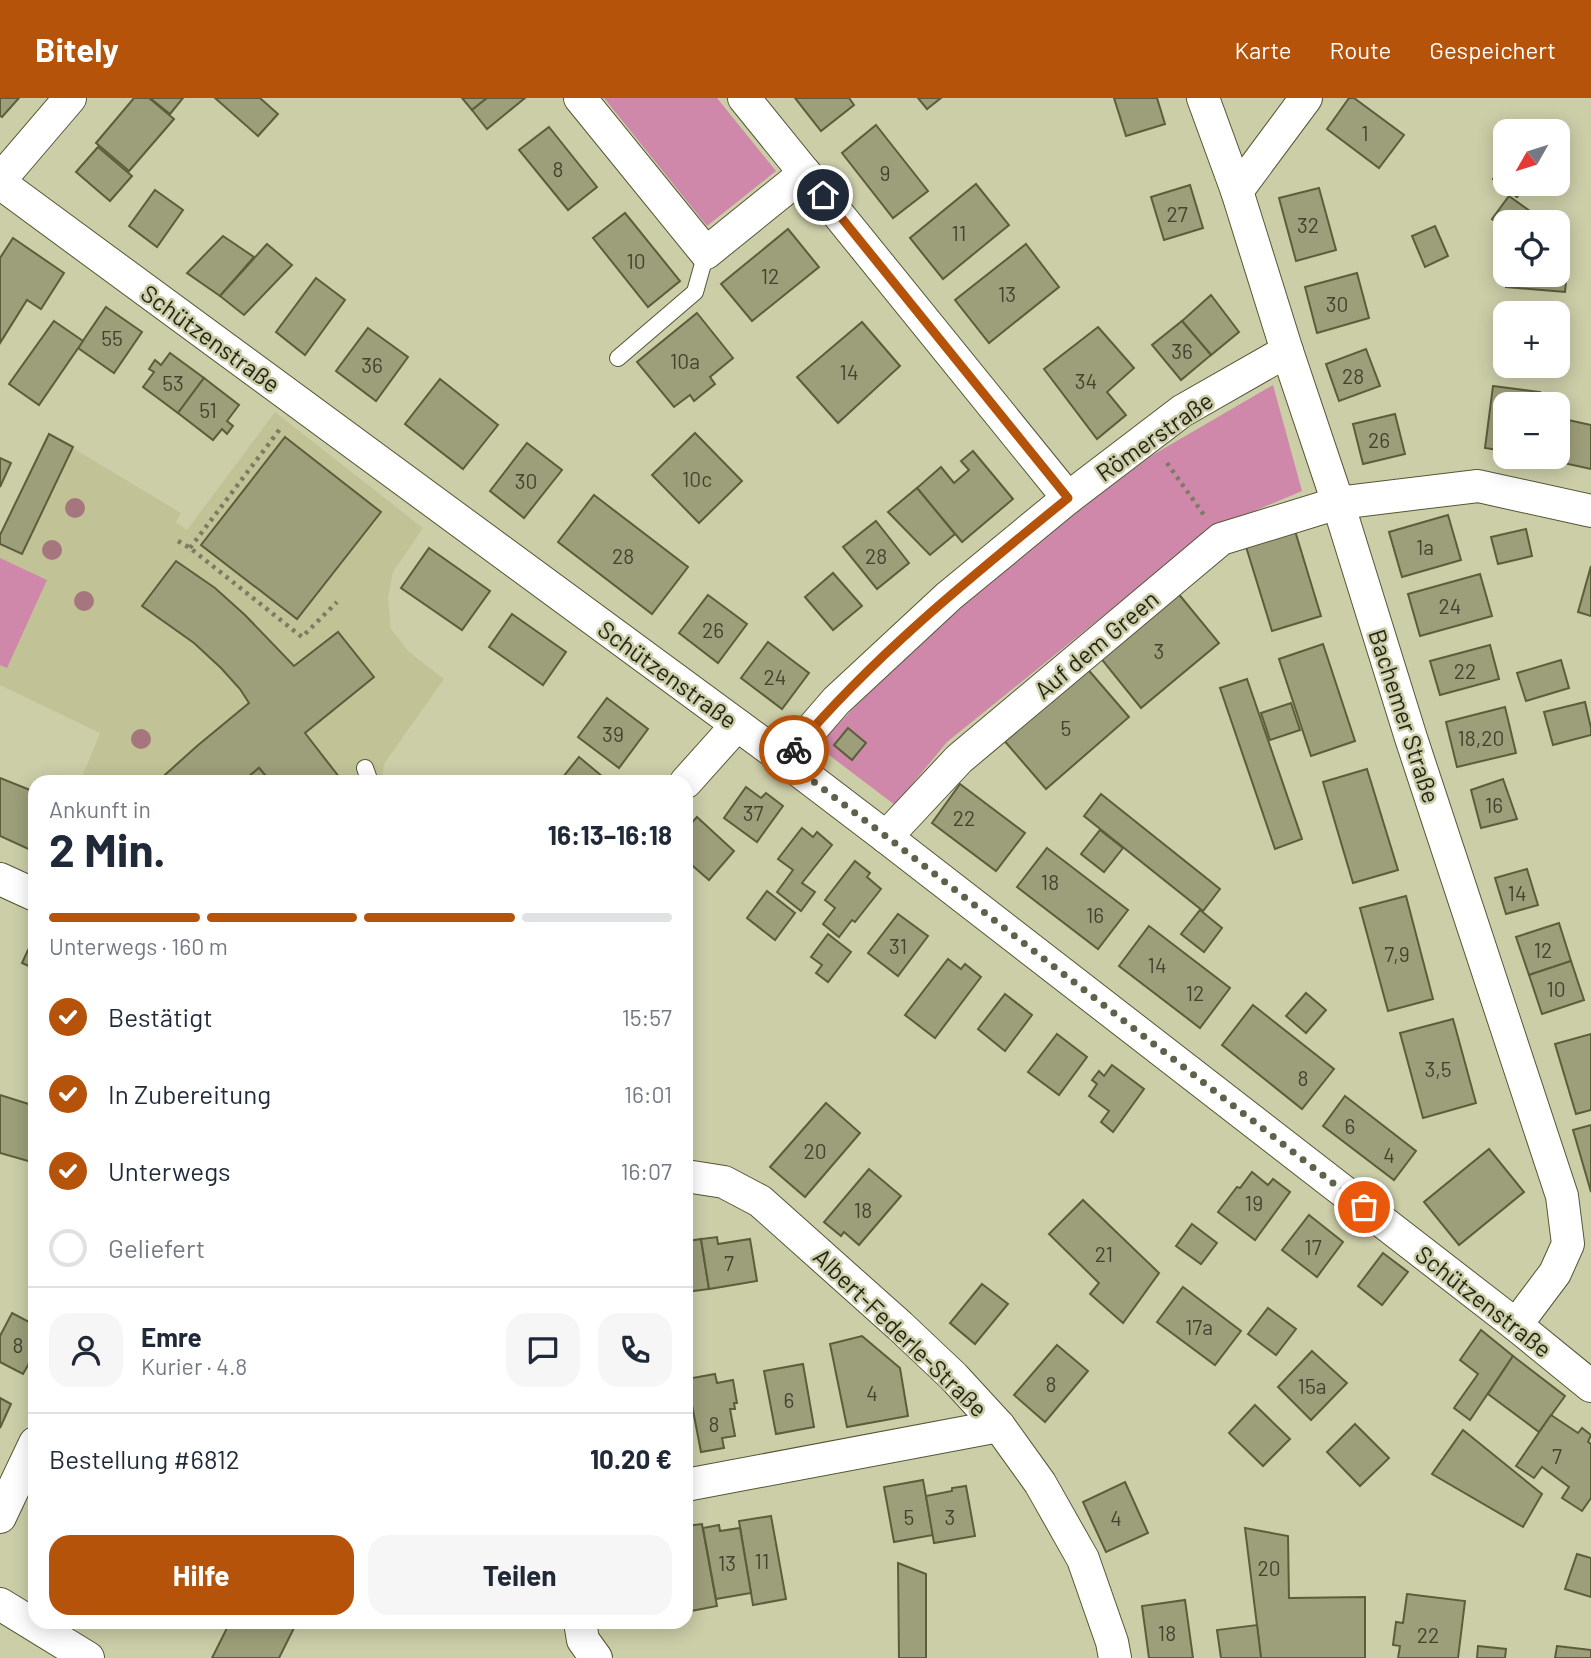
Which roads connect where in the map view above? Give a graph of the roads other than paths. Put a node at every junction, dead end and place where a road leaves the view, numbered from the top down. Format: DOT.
graph roads {
  1 [pos="70,98"];
  2 [pos="580,98"];
  3 [pos="744,98"];
  4 [pos="1203,98"];
  5 [pos="1306,98"];
  6 [pos="805,173"];
  7 [pos="0,181"];
  8 [pos="1237,191"];
  9 [pos="706,253"];
  10 [pos="1287,351"];
  11 [pos="618,358"];
  12 [pos="1068,498"];
  13 [pos="1338,503"];
  14 [pos="1591,511"];
  15 [pos="737,725"];
  16 [pos="785,760"];
  17 [pos="692,775"];
  18 [pos="887,837"];
  19 [pos="0,879"];
  20 [pos="28,892"];
  21 [pos="693,1177"];
  22 [pos="1516,1325"];
  23 [pos="1591,1385"];
  24 [pos="999,1426"];
  25 [pos="28,1458"];
  26 [pos="693,1484"];
  27 [pos="0,1517"];
  28 [pos="0,1604"];
  29 [pos="28,1621"];
  30 [pos="41,1629"];
  31 [pos="581,1629"];
  32 [pos="89,1658"];
  33 [pos="596,1658"];
  34 [pos="1115,1658"];
  1 -- 7 [label="street"];
  2 -- 9 [label="street"];
  3 -- 6 [label="street"];
  4 -- 8 [label="street, Bachemer Straße"];
  5 -- 8 [label="street"];
  6 -- 9 [label="street"];
  6 -- 12 [label="street"];
  7 -- 15 [label="street, Schützenstraße"];
  8 -- 10 [label="street, Bachemer Straße"];
  9 -- 11 [label="lane"];
  10 -- 12 [label="street, Römerstraße"];
  10 -- 13 [label="street, Bachemer Straße"];
  12 -- 16 [label="street, Römerstraße"];
  13 -- 14 [label="street, Auf dem Green"];
  13 -- 18 [label="street, Auf dem Green"];
  13 -- 22 [label="street, Bachemer Straße"];
  15 -- 16 [label="street, Schützenstraße"];
  15 -- 17 [label="street"];
  16 -- 18 [label="street, Schützenstraße"];
  18 -- 22 [label="street, Schützenstraße"];
  19 -- 20 [label="street"];
  21 -- 24 [label="street, Albert-Federle-Straße"];
  22 -- 23 [label="street, Schützenstraße"];
  24 -- 26 [label="street"];
  24 -- 34 [label="street, Albert-Federle-Straße"];
  25 -- 27 [label="street"];
  28 -- 29 [label="street"];
  30 -- 32 [label="street"];
  31 -- 33 [label="street"];
}
